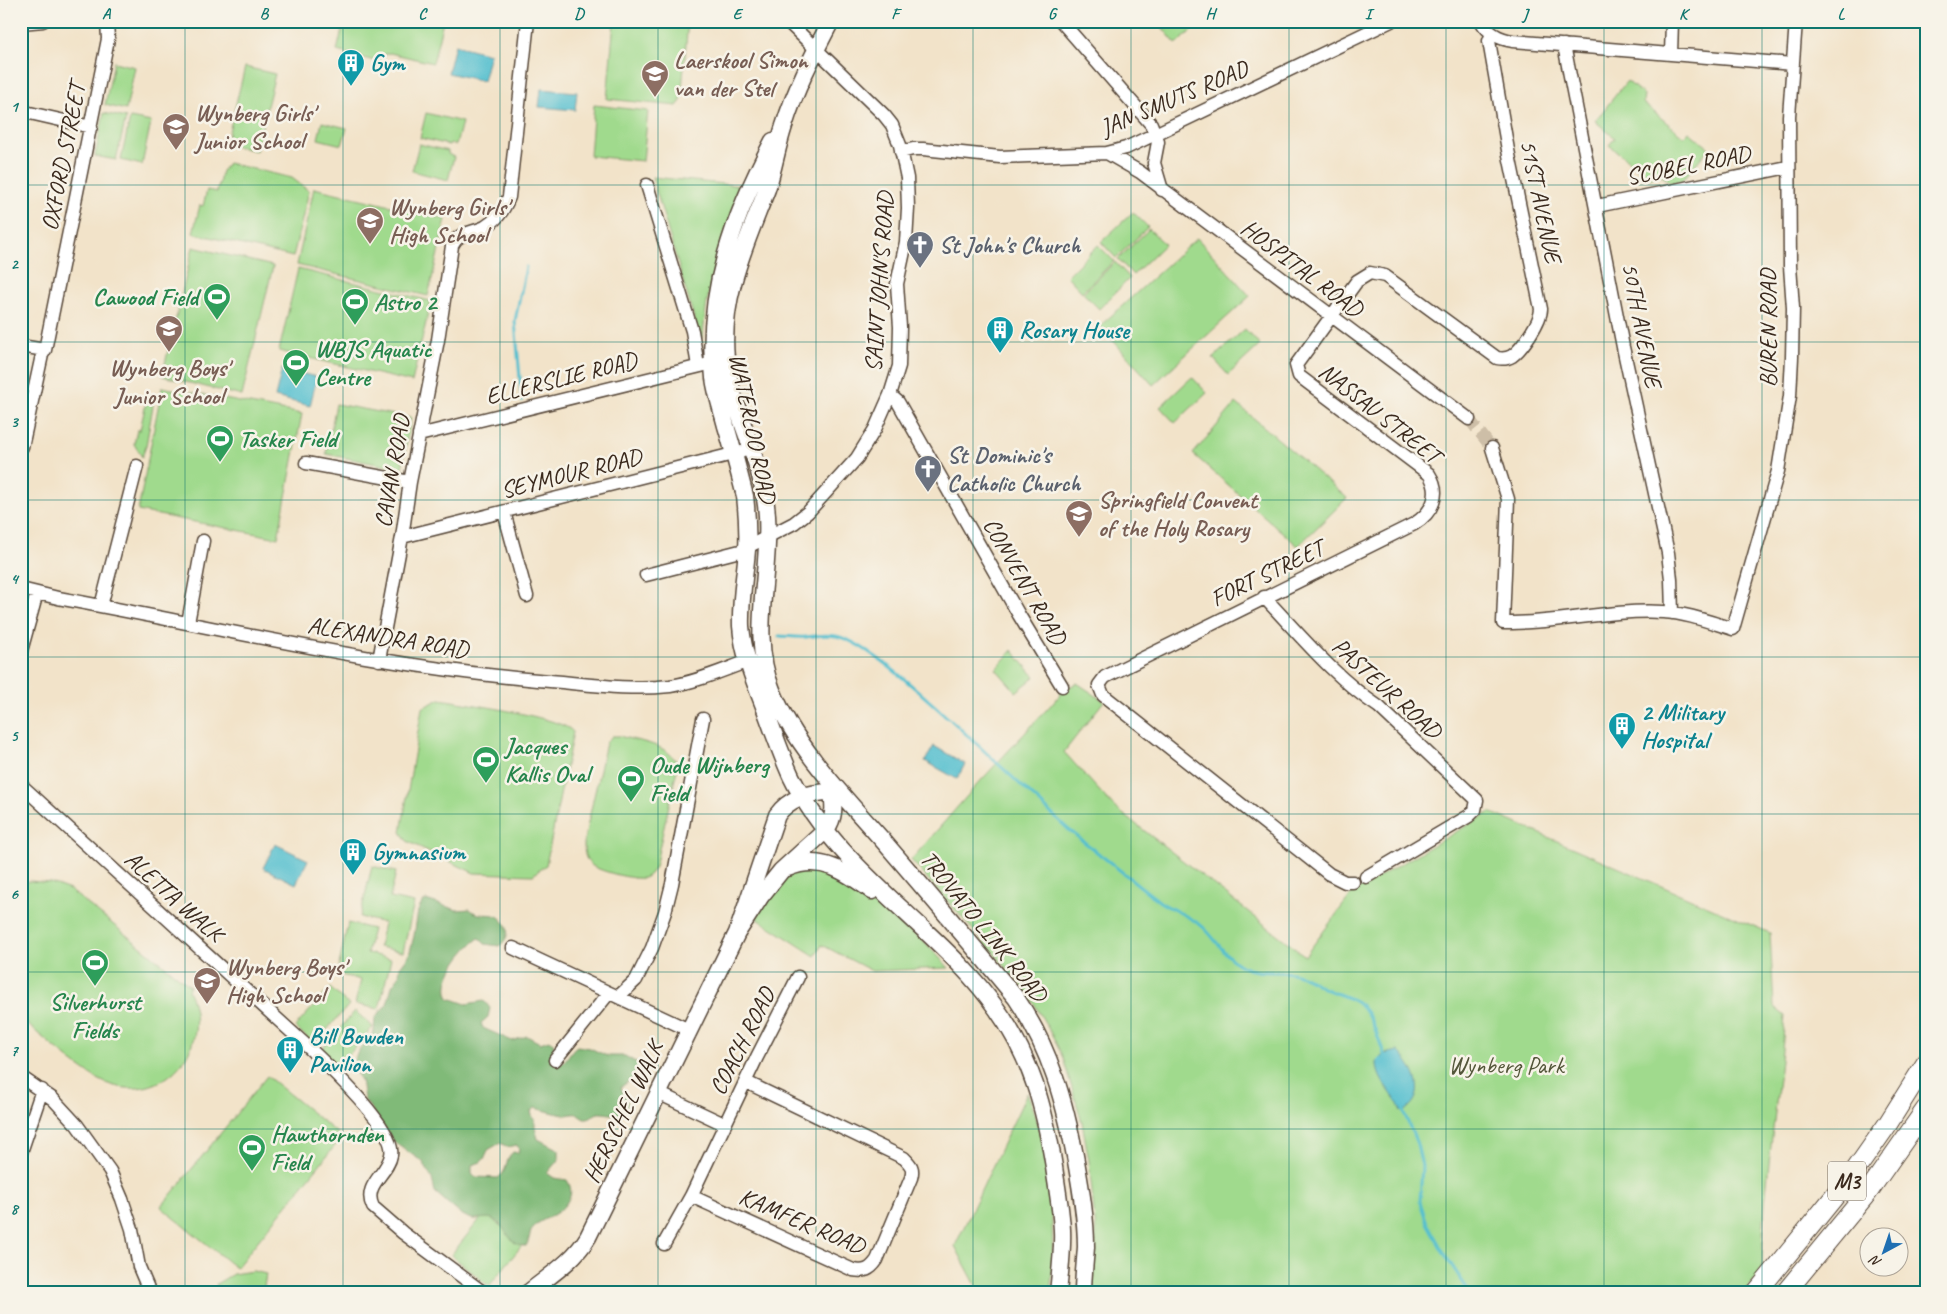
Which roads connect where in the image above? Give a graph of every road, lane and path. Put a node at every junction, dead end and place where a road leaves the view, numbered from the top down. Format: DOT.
graph roads {
  1 [pos="43,21"];
  2 [pos="107,21"];
  3 [pos="528,21"];
  4 [pos="787,21"];
  5 [pos="831,21"];
  6 [pos="1062,21"];
  7 [pos="1391,21"];
  8 [pos="1481,21"];
  9 [pos="1672,21"];
  10 [pos="1796,21"];
  11 [pos="21,23"];
  12 [pos="1492,33"];
  13 [pos="1564,45"];
  14 [pos="816,50"];
  15 [pos="1671,54"];
  16 [pos="1793,64"];
  17 [pos="21,112"];
  18 [pos="91,127"];
  19 [pos="783,127"];
  20 [pos="1155,134"];
  21 [pos="901,152"];
  22 [pos="1107,154"];
  23 [pos="1788,167"];
  24 [pos="647,185"];
  25 [pos="1162,190"];
  26 [pos="1596,206"];
  27 [pos="1331,316"];
  28 [pos="21,346"];
  29 [pos="45,350"];
  30 [pos="706,364"];
  31 [pos="890,395"];
  32 [pos="1469,419"];
  33 [pos="419,435"];
  34 [pos="22,447"];
  35 [pos="1492,448"];
  36 [pos="751,450"];
  37 [pos="734,454"];
  38 [pos="306,463"];
  39 [pos="137,466"];
  40 [pos="410,482"];
  41 [pos="1436,495"];
  42 [pos="504,512"];
  43 [pos="402,537"];
  44 [pos="768,538"];
  45 [pos="203,541"];
  46 [pos="747,548"];
  47 [pos="646,575"];
  48 [pos="21,589"];
  49 [pos="527,596"];
  50 [pos="1264,597"];
  51 [pos="30,600"];
  52 [pos="101,606"];
  53 [pos="1672,613"];
  54 [pos="188,623"];
  55 [pos="21,652"];
  56 [pos="756,658"];
  57 [pos="379,660"];
  58 [pos="1062,686"];
  59 [pos="786,717"];
  60 [pos="704,719"];
  61 [pos="21,785"];
  62 [pos="832,792"];
  63 [pos="802,796"];
  64 [pos="872,829"];
  65 [pos="826,830"];
  66 [pos="781,871"];
  67 [pos="1366,878"];
  68 [pos="1353,882"];
  69 [pos="910,916"];
  70 [pos="736,933"];
  71 [pos="513,948"];
  72 [pos="798,978"];
  73 [pos="613,995"];
  74 [pos="689,1030"];
  75 [pos="555,1060"];
  76 [pos="1926,1063"];
  77 [pos="21,1077"];
  78 [pos="746,1082"];
  79 [pos="42,1090"];
  80 [pos="658,1093"];
  81 [pos="1926,1109"];
  82 [pos="724,1124"];
  83 [pos="21,1152"];
  84 [pos="691,1196"];
  85 [pos="664,1244"];
  86 [pos="150,1293"];
  87 [pos="484,1293"];
  88 [pos="528,1293"];
  89 [pos="1058,1293"];
  90 [pos="1083,1293"];
  91 [pos="1756,1293"];
  92 [pos="1785,1293"];
  1 -- 11 [label="street"];
  2 -- 18 [label="street, OXFORD STREET"];
  3 -- 33 [label="street, CAVAN ROAD"];
  4 -- 14 [label="street, SAINT JOHN'S ROAD"];
  5 -- 14 [label="main road, WATERLOO ROAD"];
  6 -- 20 [label="street"];
  7 -- 20 [label="street, JAN SMUTS ROAD"];
  8 -- 12 [label="street"];
  9 -- 15 [label="street"];
  10 -- 16 [label="street, BUREN ROAD"];
  12 -- 13 [label="street"];
  12 -- 27 [label="street, 51ST AVENUE"];
  13 -- 15 [label="street"];
  13 -- 26 [label="street, 50TH AVENUE"];
  14 -- 19 [label="main road, WATERLOO ROAD"];
  14 -- 21 [label="street, SAINT JOHN'S ROAD"];
  15 -- 16 [label="street"];
  16 -- 23 [label="street, BUREN ROAD"];
  17 -- 18 [label="street"];
  18 -- 29 [label="street, OXFORD STREET"];
  19 -- 30 [label="main road, WATERLOO ROAD"];
  19 -- 36 [label="main road, WATERLOO ROAD"];
  20 -- 22 [label="street, JAN SMUTS ROAD"];
  20 -- 25 [label="street"];
  21 -- 22 [label="street, JAN SMUTS ROAD"];
  21 -- 31 [label="street, SAINT JOHN'S ROAD"];
  22 -- 25 [label="street, HOSPITAL ROAD"];
  23 -- 26 [label="street, SCOBEL ROAD"];
  23 -- 53 [label="street, BUREN ROAD"];
  24 -- 30 [label="street"];
  25 -- 27 [label="street, HOSPITAL ROAD"];
  26 -- 53 [label="street, 50TH AVENUE"];
  27 -- 32 [label="street, HOSPITAL ROAD"];
  27 -- 41 [label="street, NASSAU STREET"];
  28 -- 29 [label="street"];
  29 -- 34 [label="street, OXFORD STREET"];
  30 -- 33 [label="street, ELLERSLIE ROAD"];
  30 -- 37 [label="main road, WATERLOO ROAD"];
  31 -- 44 [label="street, SAINT JOHN'S ROAD"];
  31 -- 58 [label="street, CONVENT ROAD"];
  33 -- 40 [label="street, CAVAN ROAD"];
  35 -- 53 [label="street"];
  36 -- 37 [label="street, SEYMOUR ROAD"];
  36 -- 44 [label="main road, WATERLOO ROAD"];
  37 -- 42 [label="street, SEYMOUR ROAD"];
  37 -- 46 [label="main road, WATERLOO ROAD"];
  38 -- 40 [label="street"];
  39 -- 52 [label="street"];
  40 -- 43 [label="street, CAVAN ROAD"];
  41 -- 50 [label="street, FORT STREET"];
  42 -- 43 [label="street, SEYMOUR ROAD"];
  42 -- 49 [label="street"];
  43 -- 57 [label="street, CAVAN ROAD"];
  44 -- 46 [label="street, SAINT JOHN'S ROAD"];
  44 -- 56 [label="main road, WATERLOO ROAD"];
  45 -- 54 [label="street"];
  46 -- 47 [label="street, SAINT JOHN'S ROAD"];
  46 -- 56 [label="main road, WATERLOO ROAD"];
  48 -- 51 [label="street, ALEXANDRA ROAD"];
  50 -- 67 [label="street, PASTEUR ROAD"];
  50 -- 68 [label="street, FORT STREET"];
  51 -- 52 [label="street, ALEXANDRA ROAD"];
  51 -- 55 [label="street"];
  52 -- 54 [label="street, ALEXANDRA ROAD"];
  54 -- 57 [label="street, ALEXANDRA ROAD"];
  56 -- 57 [label="street, ALEXANDRA ROAD"];
  56 -- 59 [label="main road, TROVATO LINK ROAD"];
  56 -- 63 [label="main road, TROVATO LINK ROAD"];
  59 -- 62 [label="main road"];
  59 -- 64 [label="main road, TROVATO LINK ROAD"];
  60 -- 73 [label="street"];
  61 -- 87 [label="street, ALETTA WALK"];
  62 -- 63 [label="main road"];
  62 -- 64 [label="main road"];
  62 -- 65 [label="main road"];
  63 -- 65 [label="main road, TROVATO LINK ROAD"];
  63 -- 70 [label="main road, HERSCHEL WALK"];
  64 -- 90 [label="main road, TROVATO LINK ROAD"];
  65 -- 66 [label="main road, HERSCHEL WALK"];
  65 -- 69 [label="main road, TROVATO LINK ROAD"];
  66 -- 69 [label="main road"];
  66 -- 70 [label="main road, HERSCHEL WALK"];
  69 -- 89 [label="main road, TROVATO LINK ROAD"];
  70 -- 74 [label="main road, HERSCHEL WALK"];
  71 -- 73 [label="street"];
  72 -- 78 [label="street, COACH ROAD"];
  73 -- 74 [label="street"];
  73 -- 75 [label="street"];
  74 -- 80 [label="main road, HERSCHEL WALK"];
  76 -- 91 [label="highway, M3"];
  77 -- 79 [label="street"];
  78 -- 82 [label="street, COACH ROAD"];
  78 -- 84 [label="street, KAMFER ROAD"];
  79 -- 83 [label="street"];
  79 -- 86 [label="street"];
  80 -- 82 [label="street, COACH ROAD"];
  80 -- 88 [label="main road, HERSCHEL WALK"];
  81 -- 92 [label="highway, M3"];
  82 -- 84 [label="street, COACH ROAD"];
  84 -- 85 [label="street, COACH ROAD"];
}
